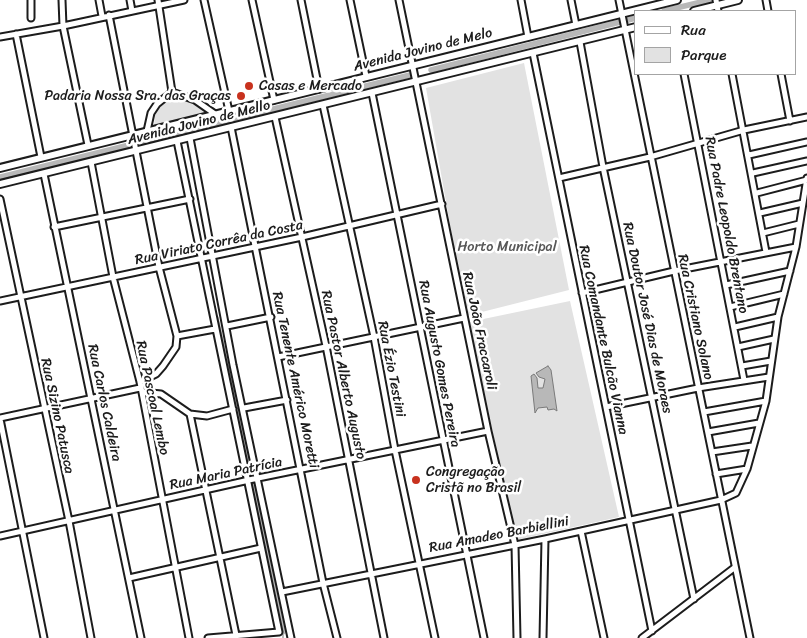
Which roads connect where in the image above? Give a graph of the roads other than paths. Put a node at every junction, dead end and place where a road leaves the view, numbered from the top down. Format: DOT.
graph roads {
  1 [pos="31,0"];
  2 [pos="62,0"];
  3 [pos="99,0"];
  4 [pos="130,0"];
  5 [pos="184,0"];
  6 [pos="204,0"];
  7 [pos="252,0"];
  8 [pos="301,0"];
  9 [pos="350,0"];
  10 [pos="400,0"];
  11 [pos="521,0"];
  12 [pos="571,0"];
  13 [pos="619,0"];
  14 [pos="677,0"];
  15 [pos="738,0"];
  16 [pos="669,1"];
  17 [pos="158,3"];
  18 [pos="717,5"];
  19 [pos="639,10"];
  20 [pos="698,10"];
  21 [pos="132,11"];
  22 [pos="634,11"];
  23 [pos="109,15"];
  24 [pos="622,15"];
  25 [pos="102,16"];
  26 [pos="31,18"];
  27 [pos="576,25"];
  28 [pos="63,26"];
  29 [pos="634,27"];
  30 [pos="624,28"];
  31 [pos="0,32"];
  32 [pos="16,34"];
  33 [pos="0,37"];
  34 [pos="528,37"];
  35 [pos="580,42"];
  36 [pos="533,53"];
  37 [pos="414,65"];
  38 [pos="684,75"];
  39 [pos="732,75"];
  40 [pos="781,75"];
  41 [pos="366,76"];
  42 [pos="417,82"];
  43 [pos="319,89"];
  44 [pos="172,92"];
  45 [pos="372,93"];
  46 [pos="274,100"];
  47 [pos="322,105"];
  48 [pos="229,111"];
  49 [pos="215,114"];
  50 [pos="275,117"];
  51 [pos="807,117"];
  52 [pos="790,121"];
  53 [pos="231,127"];
  54 [pos="744,130"];
  55 [pos="147,131"];
  56 [pos="134,134"];
  57 [pos="190,138"];
  58 [pos="177,141"];
  59 [pos="807,142"];
  60 [pos="698,143"];
  61 [pos="88,145"];
  62 [pos="135,151"];
  63 [pos="749,154"];
  64 [pos="41,157"];
  65 [pos="650,157"];
  66 [pos="807,161"];
  67 [pos="90,162"];
  68 [pos="603,167"];
  69 [pos="0,168"];
  70 [pos="753,173"];
  71 [pos="44,174"];
  72 [pos="559,178"];
  73 [pos="807,179"];
  74 [pos="0,184"];
  75 [pos="757,193"];
  76 [pos="0,199"];
  77 [pos="190,200"];
  78 [pos="803,203"];
  79 [pos="442,204"];
  80 [pos="147,208"];
  81 [pos="760,213"];
  82 [pos="397,215"];
  83 [pos="100,217"];
  84 [pos="799,224"];
  85 [pos="350,225"];
  86 [pos="54,227"];
  87 [pos="763,233"];
  88 [pos="302,237"];
  89 [pos="256,246"];
  90 [pos="796,247"];
  91 [pos="766,252"];
  92 [pos="214,255"];
  93 [pos="202,258"];
  94 [pos="722,261"];
  95 [pos="159,267"];
  96 [pos="674,271"];
  97 [pos="790,271"];
  98 [pos="113,277"];
  99 [pos="628,282"];
  100 [pos="726,285"];
  101 [pos="67,286"];
  102 [pos="582,293"];
  103 [pos="784,294"];
  104 [pos="20,297"];
  105 [pos="0,301"];
  106 [pos="730,306"];
  107 [pos="271,317"];
  108 [pos="778,317"];
  109 [pos="464,318"];
  110 [pos="227,326"];
  111 [pos="420,327"];
  112 [pos="735,327"];
  113 [pos="215,329"];
  114 [pos="177,336"];
  115 [pos="374,337"];
  116 [pos="774,339"];
  117 [pos="326,346"];
  118 [pos="738,347"];
  119 [pos="278,357"];
  120 [pos="771,361"];
  121 [pos="742,366"];
  122 [pos="769,377"];
  123 [pos="744,380"];
  124 [pos="141,387"];
  125 [pos="698,388"];
  126 [pos="92,398"];
  127 [pos="652,399"];
  128 [pos="287,400"];
  129 [pos="766,401"];
  130 [pos="606,407"];
  131 [pos="244,408"];
  132 [pos="233,409"];
  133 [pos="43,410"];
  134 [pos="704,412"];
  135 [pos="190,414"];
  136 [pos="0,418"];
  137 [pos="759,423"];
  138 [pos="488,431"];
  139 [pos="708,432"];
  140 [pos="442,440"];
  141 [pos="752,446"];
  142 [pos="395,450"];
  143 [pos="712,452"];
  144 [pos="349,460"];
  145 [pos="302,469"];
  146 [pos="747,469"];
  147 [pos="716,474"];
  148 [pos="253,479"];
  149 [pos="206,490"];
  150 [pos="161,500"];
  151 [pos="721,500"];
  152 [pos="114,510"];
  153 [pos="675,510"];
  154 [pos="628,520"];
  155 [pos="68,521"];
  156 [pos="580,531"];
  157 [pos="23,532"];
  158 [pos="0,536"];
  159 [pos="546,538"];
  160 [pos="515,545"];
  161 [pos="261,548"];
  162 [pos="467,554"];
  163 [pos="220,558"];
  164 [pos="419,563"];
  165 [pos="175,567"];
  166 [pos="734,568"];
  167 [pos="372,573"];
  168 [pos="129,578"];
  169 [pos="323,583"];
  170 [pos="282,592"];
  171 [pos="694,598"];
  172 [pos="652,631"];
  173 [pos="236,635"];
  174 [pos="44,638"];
  175 [pos="91,638"];
  176 [pos="141,638"];
  177 [pos="189,638"];
  178 [pos="208,638"];
  179 [pos="291,638"];
  180 [pos="337,638"];
  181 [pos="384,638"];
  182 [pos="434,638"];
  183 [pos="484,638"];
  184 [pos="517,638"];
  185 [pos="543,638"];
  186 [pos="604,638"];
  187 [pos="642,638"];
  188 [pos="750,638"];
  1 -- 26 [label="street"];
  2 -- 28 [label="street"];
  3 -- 25 [label="street"];
  4 -- 21 [label="street"];
  5 -- 17 [label="street"];
  6 -- 48 [label="street"];
  7 -- 46 [label="street"];
  8 -- 43 [label="street"];
  9 -- 41 [label="street"];
  10 -- 37 [label="street, Rua João Fraccaroli"];
  11 -- 34 [label="street"];
  12 -- 27 [label="street"];
  13 -- 24 [label="street, Rua Cristiano Solano"];
  14 -- 16 [label="main road, Avenida Jovino de Melo"];
  15 -- 18 [label="main road"];
  16 -- 19 [label="main road, Avenida Jovino de Melo"];
  17 -- 21 [label="street"];
  17 -- 44 [label="street"];
  18 -- 20 [label="main road"];
  21 -- 23 [label="street"];
  22 -- 24 [label="main road, Avenida Jovino de Melo"];
  23 -- 25 [label="street"];
  23 -- 56 [label="street"];
  24 -- 27 [label="main road, Avenida Jovino de Melo"];
  24 -- 30 [label="street, Rua Cristiano Solano"];
  25 -- 28 [label="street"];
  27 -- 34 [label="main road, Avenida Jovino de Melo"];
  28 -- 32 [label="street"];
  28 -- 61 [label="street"];
  29 -- 30 [label="main road, Avenida Jovino de Mello"];
  30 -- 35 [label="main road, Avenida Jovino de Mello"];
  30 -- 65 [label="street, Rua Cristiano Solano"];
  31 -- 33 [label="street"];
  32 -- 33 [label="street"];
  32 -- 64 [label="street"];
  34 -- 37 [label="main road, Avenida Jovino de Melo"];
  35 -- 36 [label="main road, Avenida Jovino de Mello"];
  35 -- 68 [label="street, Rua Doutor José Dias de Moraes"];
  36 -- 42 [label="main road, Avenida Jovino de Mello"];
  36 -- 72 [label="street, Rua Comandante Bulcão Vianna"];
  37 -- 41 [label="main road, Avenida Jovino de Melo"];
  37 -- 42 [label="street, Rua João Fraccaroli"];
  38 -- 60 [label="street, Rua Padre Leopoldo Brentano"];
  39 -- 54 [label="street"];
  40 -- 52 [label="street"];
  41 -- 43 [label="main road, Avenida Jovino de Melo"];
  42 -- 45 [label="main road, Avenida Jovino de Mello"];
  42 -- 79 [label="street, Rua João Fraccaroli"];
  43 -- 46 [label="main road, Avenida Jovino de Melo"];
  44 -- 49 [label="street"];
  44 -- 55 [label="street"];
  45 -- 47 [label="main road, Avenida Jovino de Mello"];
  45 -- 82 [label="street, Rua Augusto Gomes Pereira"];
  46 -- 48 [label="main road, Avenida Jovino de Melo"];
  47 -- 50 [label="main road, Avenida Jovino de Mello"];
  47 -- 85 [label="street, Rua Ézio Testini"];
  48 -- 49 [label="main road, Avenida Jovino de Melo"];
  49 -- 55 [label="main road, Avenida Jovino de Melo"];
  50 -- 53 [label="main road, Avenida Jovino de Mello"];
  50 -- 88 [label="street, Rua Pastor Alberto Augusto"];
  51 -- 52 [label="street"];
  52 -- 54 [label="street"];
  53 -- 57 [label="main road, Avenida Jovino de Mello"];
  53 -- 89 [label="street, Rua Tenente Américo Moretti"];
  54 -- 60 [label="street"];
  54 -- 63 [label="street"];
  55 -- 56 [label="main road, Avenida Jovino de Melo"];
  56 -- 61 [label="main road, Avenida Jovino de Melo"];
  56 -- 62 [label="street"];
  57 -- 58 [label="main road, Avenida Jovino de Mello"];
  57 -- 92 [label="street"];
  58 -- 62 [label="main road, Avenida Jovino de Mello"];
  58 -- 77 [label="street"];
  59 -- 63 [label="street"];
  60 -- 65 [label="street"];
  60 -- 94 [label="street, Rua Padre Leopoldo Brentano"];
  61 -- 64 [label="main road, Avenida Jovino de Melo"];
  62 -- 67 [label="main road, Avenida Jovino de Mello"];
  62 -- 80 [label="street"];
  63 -- 70 [label="street"];
  64 -- 69 [label="main road, Avenida Jovino de Melo"];
  65 -- 68 [label="street"];
  65 -- 96 [label="street, Rua Cristiano Solano"];
  66 -- 70 [label="street"];
  67 -- 71 [label="main road, Avenida Jovino de Mello"];
  67 -- 83 [label="street, Rua Pascoal Lembo"];
  68 -- 72 [label="street"];
  68 -- 99 [label="street, Rua Doutor José Dias de Moraes"];
  70 -- 75 [label="street"];
  71 -- 74 [label="main road, Avenida Jovino de Mello"];
  71 -- 86 [label="street, Rua Carlos Caldeira"];
  72 -- 102 [label="street, Rua Comandante Bulcão Vianna"];
  73 -- 75 [label="street"];
  73 -- 78 [label="street"];
  75 -- 81 [label="street"];
  76 -- 104 [label="street, Rua Sizino Patusca"];
  77 -- 80 [label="street"];
  77 -- 93 [label="street"];
  78 -- 81 [label="street"];
  78 -- 84 [label="street"];
  79 -- 82 [label="street, Rua Viriato Corrêa da Costa"];
  79 -- 109 [label="street, Rua João Fraccaroli"];
  80 -- 83 [label="street"];
  80 -- 95 [label="street"];
  81 -- 87 [label="street"];
  82 -- 85 [label="street, Rua Viriato Corrêa da Costa"];
  82 -- 111 [label="street, Rua Augusto Gomes Pereira"];
  83 -- 86 [label="street"];
  83 -- 98 [label="street, Rua Pascoal Lembo"];
  84 -- 87 [label="street"];
  84 -- 90 [label="street"];
  85 -- 88 [label="street, Rua Viriato Corrêa da Costa"];
  85 -- 115 [label="street, Rua Ézio Testini"];
  86 -- 101 [label="street, Rua Carlos Caldeira"];
  87 -- 91 [label="street"];
  88 -- 89 [label="street, Rua Viriato Corrêa da Costa"];
  88 -- 117 [label="street, Rua Pastor Alberto Augusto"];
  89 -- 92 [label="street, Rua Viriato Corrêa da Costa"];
  89 -- 107 [label="street, Rua Tenente Américo Moretti"];
  90 -- 91 [label="street"];
  90 -- 97 [label="street"];
  91 -- 94 [label="street"];
  92 -- 93 [label="street, Rua Viriato Corrêa da Costa"];
  92 -- 110 [label="street"];
  93 -- 95 [label="street, Rua Viriato Corrêa da Costa"];
  93 -- 113 [label="street"];
  94 -- 96 [label="street"];
  94 -- 100 [label="street, Rua Padre Leopoldo Brentano"];
  95 -- 98 [label="street, Rua Viriato Corrêa da Costa"];
  95 -- 114 [label="street"];
  96 -- 99 [label="street"];
  96 -- 125 [label="street, Rua Cristiano Solano"];
  97 -- 100 [label="street"];
  97 -- 103 [label="street"];
  98 -- 101 [label="street, Rua Viriato Corrêa da Costa"];
  98 -- 124 [label="street, Rua Pascoal Lembo"];
  99 -- 102 [label="street"];
  99 -- 127 [label="street, Rua Doutor José Dias de Moraes"];
  100 -- 106 [label="street, Rua Padre Leopoldo Brentano"];
  101 -- 104 [label="street, Rua Viriato Corrêa da Costa"];
  101 -- 126 [label="street, Rua Carlos Caldeira"];
  102 -- 130 [label="street, Rua Comandante Bulcão Vianna"];
  103 -- 106 [label="street"];
  103 -- 108 [label="street"];
  104 -- 105 [label="street, Rua Viriato Corrêa da Costa"];
  104 -- 133 [label="street, Rua Sizino Patusca"];
  106 -- 112 [label="street, Rua Padre Leopoldo Brentano"];
  107 -- 110 [label="street"];
  107 -- 119 [label="street, Rua Tenente Américo Moretti"];
  108 -- 112 [label="street"];
  108 -- 116 [label="street"];
  109 -- 111 [label="street"];
  109 -- 138 [label="street, Rua João Fraccaroli"];
  110 -- 131 [label="street"];
  111 -- 115 [label="street"];
  111 -- 140 [label="street, Rua Augusto Gomes Pereira"];
  112 -- 118 [label="street, Rua Padre Leopoldo Brentano"];
  113 -- 114 [label="street"];
  113 -- 132 [label="street"];
  114 -- 124 [label="street"];
  115 -- 117 [label="street"];
  115 -- 142 [label="street, Rua Ézio Testini"];
  116 -- 118 [label="street"];
  116 -- 120 [label="street"];
  117 -- 119 [label="street"];
  117 -- 144 [label="street, Rua Pastor Alberto Augusto"];
  118 -- 121 [label="street, Rua Padre Leopoldo Brentano"];
  119 -- 128 [label="street, Rua Tenente Américo Moretti"];
  120 -- 121 [label="street"];
  120 -- 122 [label="street"];
  121 -- 123 [label="street, Rua Padre Leopoldo Brentano"];
  122 -- 123 [label="street"];
  122 -- 129 [label="street"];
  123 -- 125 [label="street"];
  124 -- 126 [label="street"];
  124 -- 135 [label="street"];
  124 -- 150 [label="street, Rua Pascoal Lembo"];
  125 -- 127 [label="street"];
  125 -- 134 [label="street, Rua Cristiano Solano"];
  126 -- 133 [label="street"];
  126 -- 152 [label="street, Rua Carlos Caldeira"];
  127 -- 130 [label="street"];
  127 -- 153 [label="street, Rua Doutor José Dias de Moraes"];
  128 -- 131 [label="street"];
  128 -- 145 [label="street, Rua Tenente Américo Moretti"];
  129 -- 134 [label="street"];
  129 -- 137 [label="street"];
  130 -- 154 [label="street, Rua Comandante Bulcão Vianna"];
  131 -- 148 [label="street"];
  132 -- 135 [label="street"];
  132 -- 148 [label="street"];
  133 -- 136 [label="street"];
  133 -- 155 [label="street, Rua Sizino Patusca"];
  134 -- 139 [label="street, Rua Cristiano Solano"];
  135 -- 149 [label="street"];
  136 -- 157 [label="street"];
  137 -- 139 [label="street"];
  137 -- 141 [label="street"];
  138 -- 140 [label="street, Rua Maria Patrícia"];
  138 -- 160 [label="street, Rua João Fraccaroli"];
  139 -- 143 [label="street, Rua Cristiano Solano"];
  140 -- 142 [label="street, Rua Maria Patrícia"];
  140 -- 162 [label="street, Rua Augusto Gomes Pereira"];
  141 -- 143 [label="street"];
  141 -- 146 [label="street"];
  142 -- 144 [label="street, Rua Maria Patrícia"];
  142 -- 164 [label="street, Rua Ézio Testini"];
  143 -- 147 [label="street, Rua Cristiano Solano"];
  144 -- 145 [label="street, Rua Maria Patrícia"];
  144 -- 167 [label="street, Rua Pastor Alberto Augusto"];
  145 -- 148 [label="street, Rua Maria Patrícia"];
  145 -- 169 [label="street, Rua Tenente Américo Moretti"];
  146 -- 147 [label="street"];
  146 -- 151 [label="street, Rua Amadeo Barbiellini"];
  147 -- 151 [label="street, Rua Cristiano Solano"];
  148 -- 149 [label="street, Rua Maria Patrícia"];
  148 -- 161 [label="street"];
  148 -- 170 [label="street"];
  149 -- 150 [label="street, Rua Maria Patrícia"];
  149 -- 163 [label="street"];
  150 -- 152 [label="street, Rua Maria Patrícia"];
  150 -- 165 [label="street, Rua Pascoal Lembo"];
  151 -- 153 [label="street, Rua Amadeo Barbiellini"];
  151 -- 166 [label="street, Rua Cristiano Solano"];
  152 -- 155 [label="street, Rua Maria Patrícia"];
  152 -- 168 [label="street, Rua Carlos Caldeira"];
  153 -- 154 [label="street, Rua Amadeo Barbiellini"];
  153 -- 171 [label="street, Rua Doutor José Dias de Moraes"];
  154 -- 156 [label="street, Rua Amadeo Barbiellini"];
  154 -- 172 [label="street, Rua Comandante Bulcão Vianna"];
  155 -- 157 [label="street, Rua Maria Patrícia"];
  155 -- 175 [label="street, Rua Sizino Patusca"];
  156 -- 159 [label="street, Rua Amadeo Barbiellini"];
  156 -- 186 [label="street"];
  157 -- 158 [label="street, Rua Maria Patrícia"];
  157 -- 174 [label="street"];
  159 -- 160 [label="street, Rua Amadeo Barbiellini"];
  159 -- 185 [label="street"];
  160 -- 162 [label="street, Rua Amadeo Barbiellini"];
  160 -- 184 [label="street, Rua João Fraccaroli"];
  161 -- 163 [label="street"];
  161 -- 173 [label="street"];
  162 -- 164 [label="street, Rua Amadeo Barbiellini"];
  162 -- 183 [label="street, Rua Augusto Gomes Pereira"];
  163 -- 165 [label="street"];
  163 -- 173 [label="street"];
  164 -- 167 [label="street, Rua Amadeo Barbiellini"];
  164 -- 182 [label="street, Rua Ézio Testini"];
  165 -- 168 [label="street"];
  165 -- 177 [label="street, Rua Pascoal Lembo"];
  166 -- 171 [label="street"];
  166 -- 188 [label="street, Rua Cristiano Solano"];
  167 -- 169 [label="street, Rua Amadeo Barbiellini"];
  167 -- 181 [label="street, Rua Pastor Alberto Augusto"];
  168 -- 176 [label="street, Rua Carlos Caldeira"];
  169 -- 170 [label="street, Rua Amadeo Barbiellini"];
  169 -- 180 [label="street, Rua Tenente Américo Moretti"];
  170 -- 179 [label="street"];
  171 -- 172 [label="street"];
  172 -- 187 [label="street"];
  173 -- 178 [label="street"];
}
